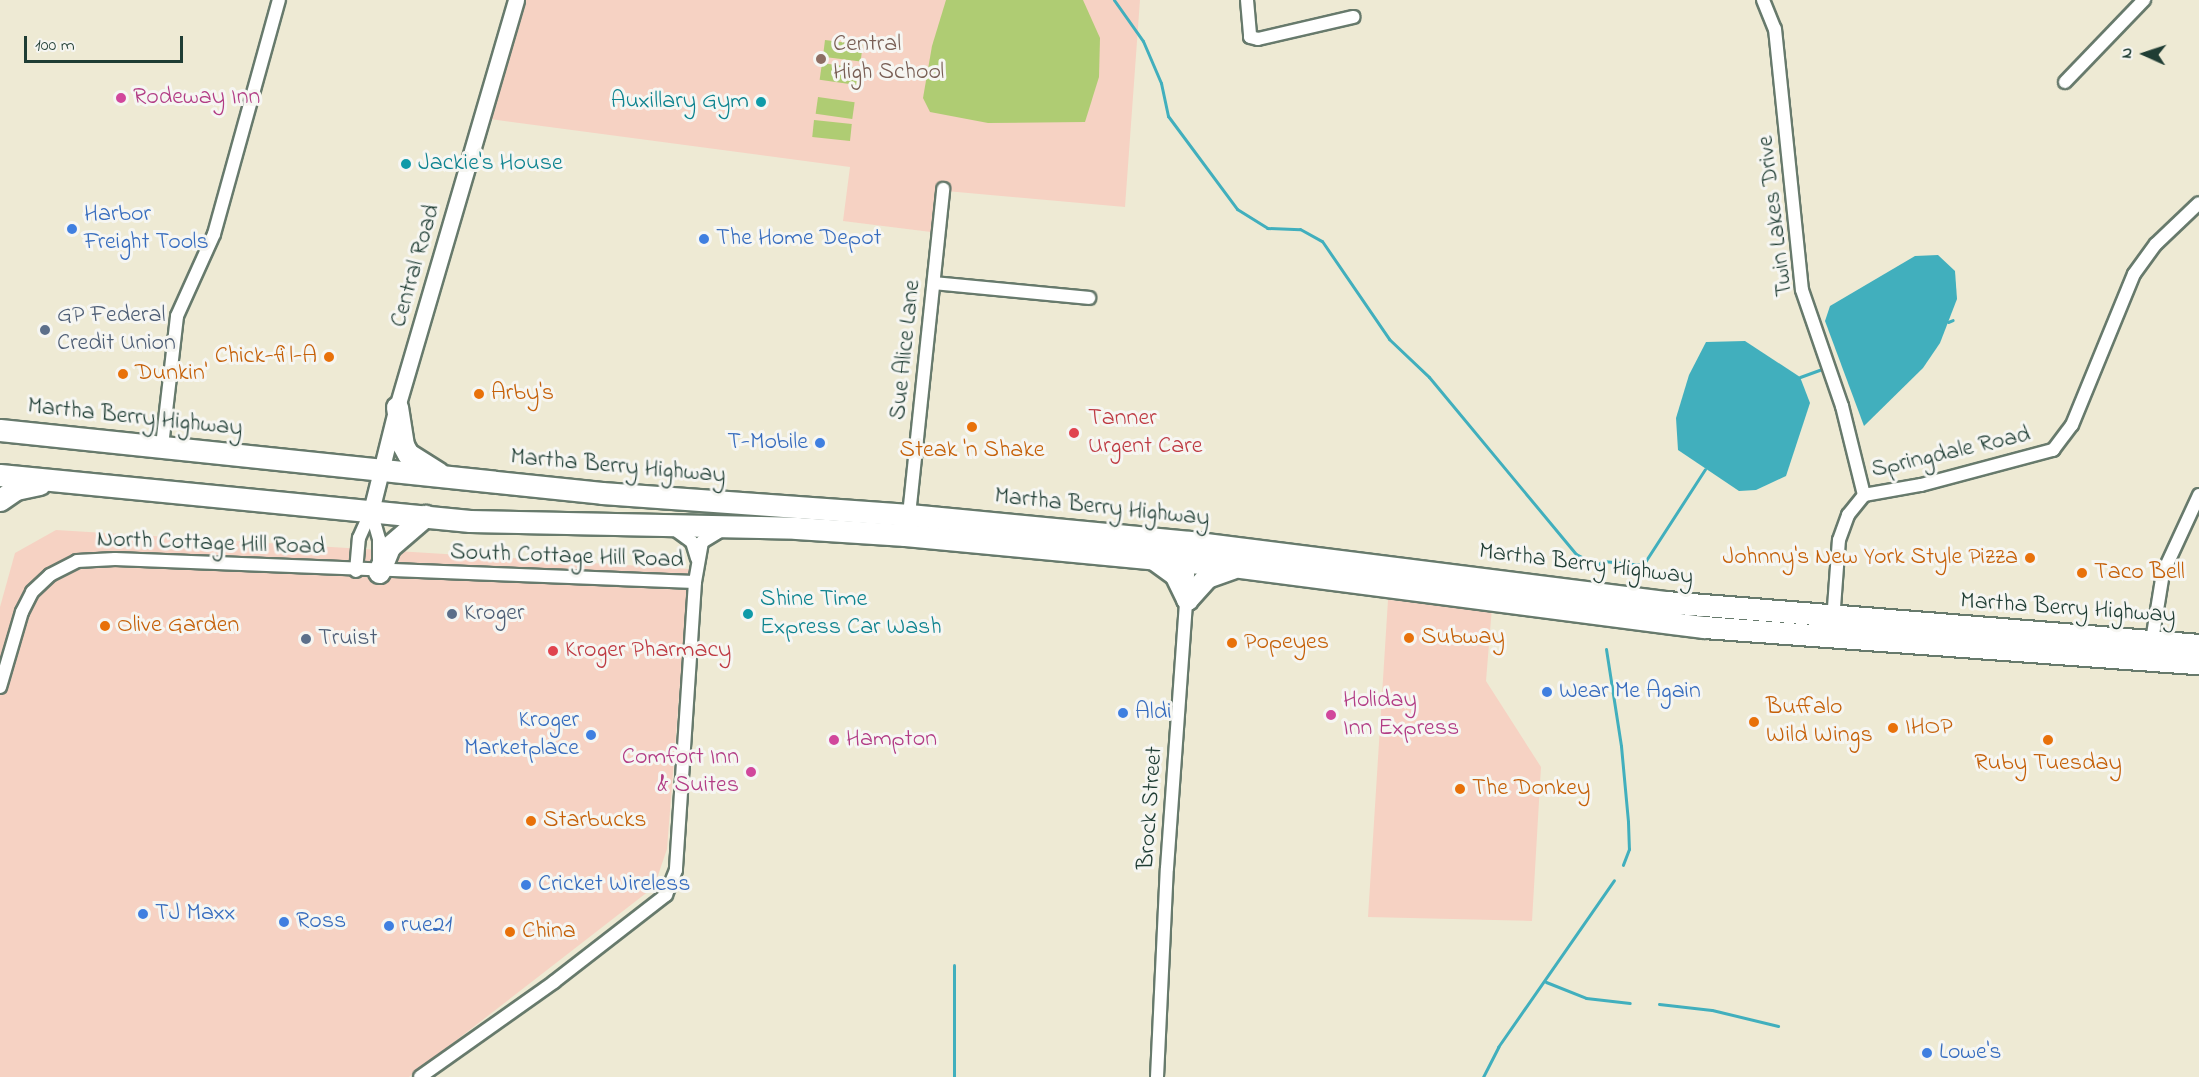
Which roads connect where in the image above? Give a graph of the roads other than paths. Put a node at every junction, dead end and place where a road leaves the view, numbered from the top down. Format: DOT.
graph roads {
  1 [pos="279,0"];
  2 [pos="516,0"];
  3 [pos="1247,0"];
  4 [pos="1763,0"];
  5 [pos="2144,0"];
  6 [pos="1353,17"];
  7 [pos="2065,82"];
  8 [pos="943,189"];
  9 [pos="2199,203"];
  10 [pos="934,283"];
  11 [pos="1089,298"];
  12 [pos="397,407"];
  13 [pos="0,430"];
  14 [pos="162,446"];
  15 [pos="379,470"];
  16 [pos="0,475"];
  17 [pos="444,476"];
  18 [pos="54,481"];
  19 [pos="1864,495"];
  20 [pos="2199,495"];
  21 [pos="0,500"];
  22 [pos="371,511"];
  23 [pos="425,516"];
  24 [pos="907,525"];
  25 [pos="669,526"];
  26 [pos="730,527"];
  27 [pos="1190,552"];
  28 [pos="1152,558"];
  29 [pos="697,559"];
  30 [pos="1239,567"];
  31 [pos="356,571"];
  32 [pos="379,572"];
  33 [pos="695,582"];
  34 [pos="1187,599"];
  35 [pos="1833,618"];
  36 [pos="1828,639"];
  37 [pos="2199,645"];
  38 [pos="2150,650"];
  39 [pos="2199,663"];
  40 [pos="0,687"];
  41 [pos="420,1077"];
  42 [pos="1157,1077"];
  1 -- 14 [label="street"];
  2 -- 12 [label="street, Central Road"];
  3 -- 6 [label="street"];
  4 -- 19 [label="street, Twin Lakes Drive"];
  5 -- 7 [label="street"];
  8 -- 10 [label="street, Sue Alice Lane"];
  9 -- 19 [label="street, Springdale Road"];
  10 -- 11 [label="street"];
  10 -- 24 [label="street, Sue Alice Lane"];
  12 -- 15 [label="street, Central Road"];
  12 -- 17 [label="highway"];
  13 -- 14 [label="highway, Martha Berry Highway"];
  14 -- 15 [label="highway, Martha Berry Highway"];
  15 -- 17 [label="highway, Martha Berry Highway"];
  15 -- 22 [label="street, Central Road"];
  16 -- 18 [label="highway, Martha Berry Highway"];
  17 -- 24 [label="highway, Martha Berry Highway"];
  18 -- 21 [label="highway"];
  18 -- 22 [label="highway, Martha Berry Highway"];
  19 -- 35 [label="street, Springdale Road"];
  20 -- 38 [label="street"];
  22 -- 23 [label="highway, Martha Berry Highway"];
  22 -- 31 [label="street, Central Road"];
  22 -- 32 [label="street, Central Road"];
  23 -- 25 [label="highway, Martha Berry Highway"];
  23 -- 32 [label="highway"];
  24 -- 26 [label="highway, Martha Berry Highway"];
  24 -- 27 [label="highway, Martha Berry Highway"];
  24 -- 28 [label="highway, Martha Berry Highway"];
  25 -- 26 [label="highway, Martha Berry Highway"];
  25 -- 29 [label="street"];
  26 -- 29 [label="street"];
  27 -- 28 [label="highway, Martha Berry Highway"];
  27 -- 30 [label="highway, Martha Berry Highway"];
  27 -- 34 [label="street, Brock Street"];
  27 -- 35 [label="highway, Martha Berry Highway"];
  28 -- 34 [label="highway"];
  29 -- 33 [label="street"];
  30 -- 34 [label="highway"];
  30 -- 36 [label="highway, Martha Berry Highway"];
  31 -- 32 [label="street, South Cottage Hill Road"];
  31 -- 40 [label="street, North Cottage Hill Road"];
  32 -- 33 [label="street, South Cottage Hill Road"];
  33 -- 41 [label="street, South Cottage Hill Road"];
  34 -- 42 [label="street, Brock Street"];
  35 -- 36 [label="street, Springdale Road"];
  35 -- 38 [label="highway, Martha Berry Highway"];
  36 -- 38 [label="highway, Martha Berry Highway"];
  37 -- 38 [label="highway, Martha Berry Highway"];
  38 -- 39 [label="highway, Martha Berry Highway"];
}
